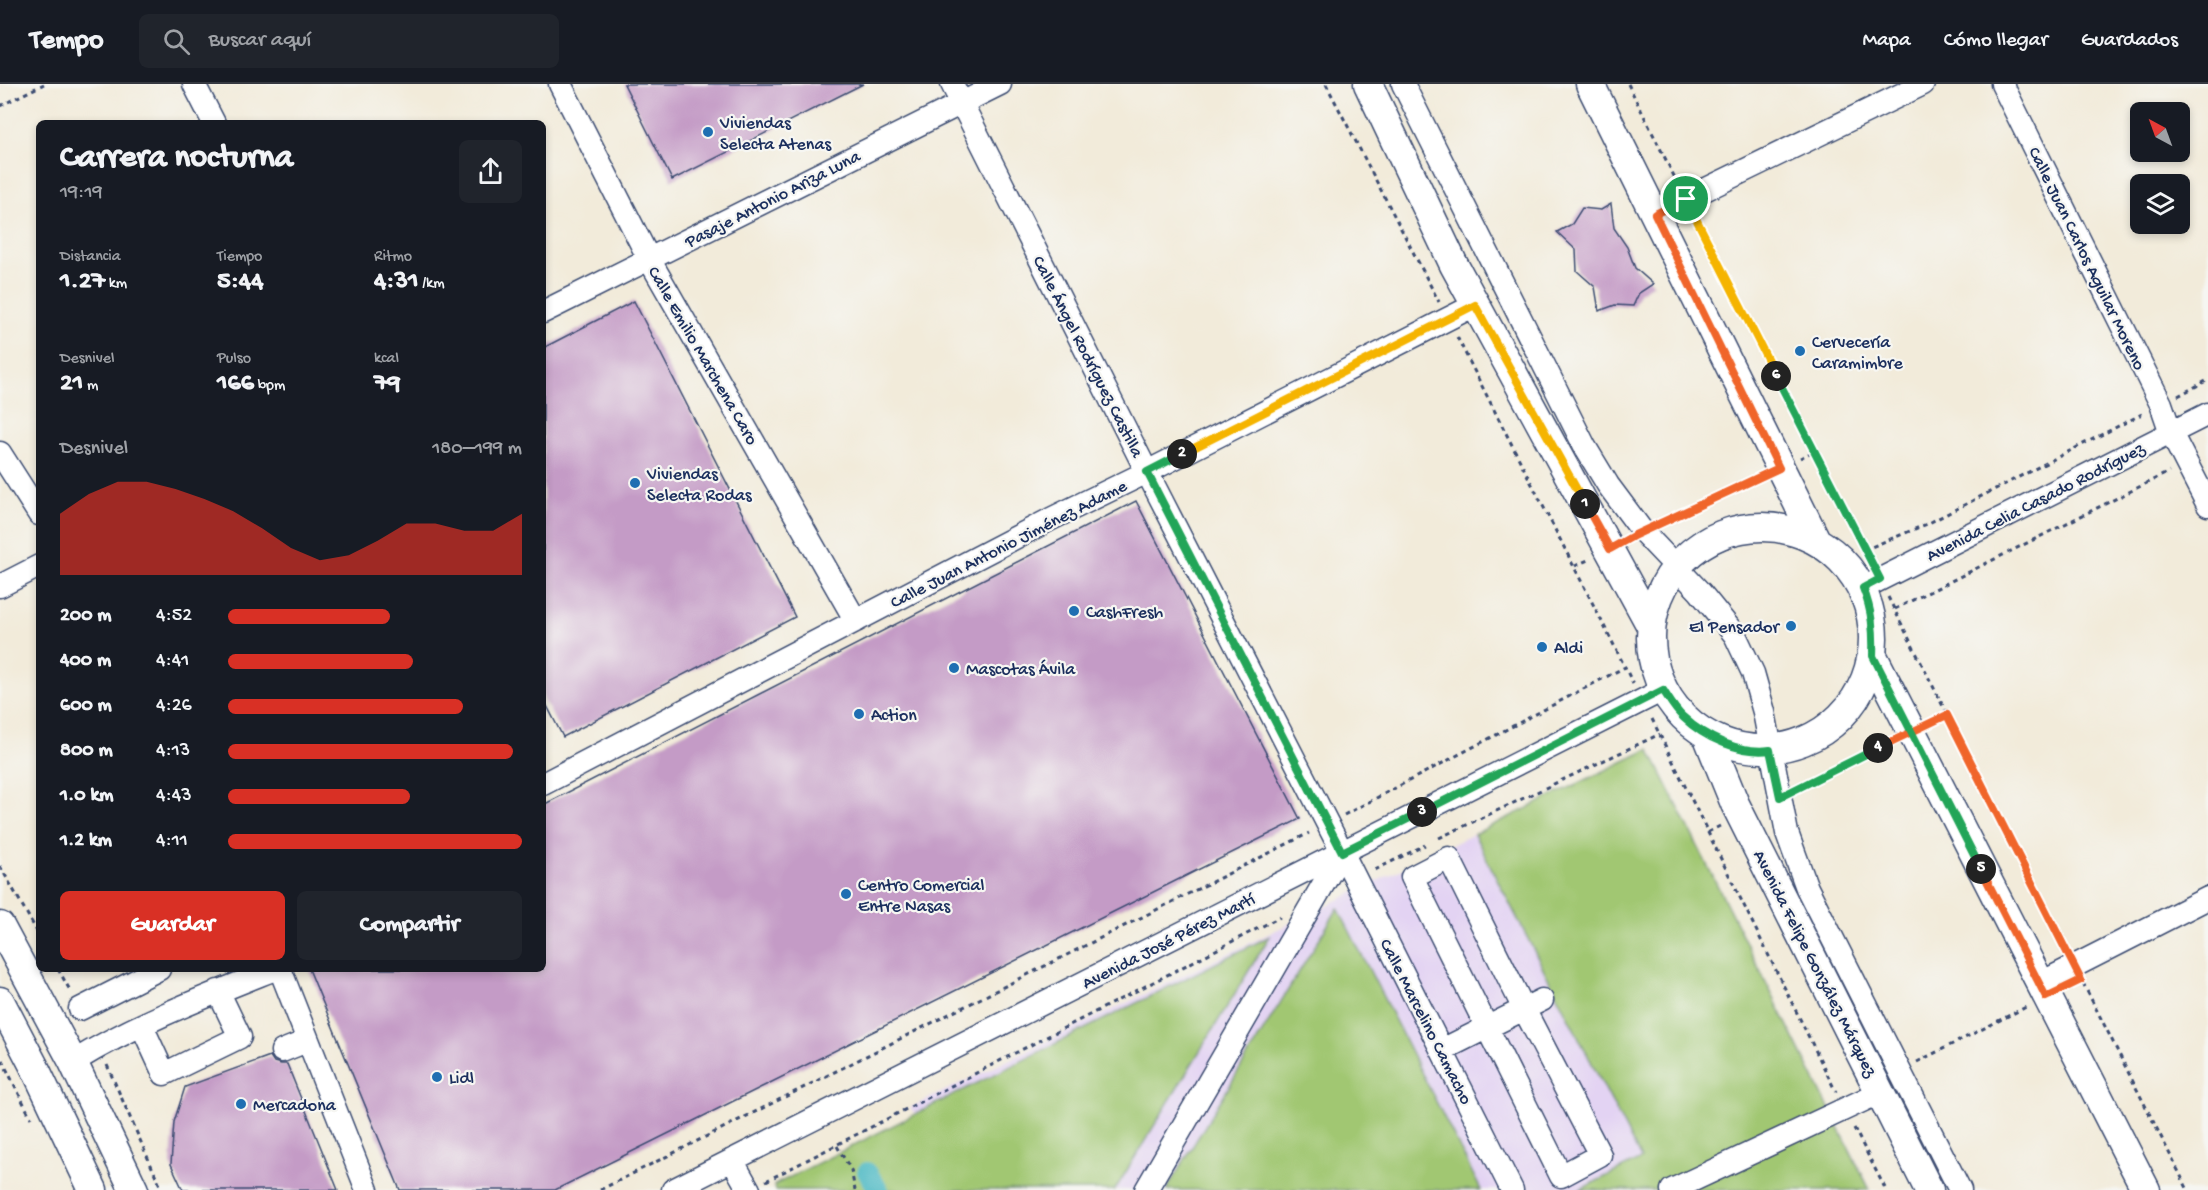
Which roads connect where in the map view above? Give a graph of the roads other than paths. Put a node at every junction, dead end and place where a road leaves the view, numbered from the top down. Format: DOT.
graph roads {
  1 [pos="194,84"];
  2 [pos="560,84"];
  3 [pos="1000,84"];
  4 [pos="1368,84"];
  5 [pos="1403,84"];
  6 [pos="1590,84"];
  7 [pos="1923,84"];
  8 [pos="2002,84"];
  9 [pos="957,94"];
  10 [pos="212,120"];
  11 [pos="1655,214"];
  12 [pos="650,259"];
  13 [pos="1475,305"];
  14 [pos="546,311"];
  15 [pos="2208,414"];
  16 [pos="2171,433"];
  17 [pos="0,453"];
  18 [pos="1147,472"];
  19 [pos="2208,506"];
  20 [pos="36,509"];
  21 [pos="1816,540"];
  22 [pos="36,568"];
  23 [pos="1677,568"];
  24 [pos="1871,584"];
  25 [pos="0,586"];
  26 [pos="856,621"];
  27 [pos="1651,626"];
  28 [pos="1873,656"];
  29 [pos="1663,690"];
  30 [pos="1707,735"];
  31 [pos="1770,750"];
  32 [pos="546,780"];
  33 [pos="1342,852"];
  34 [pos="2208,898"];
  35 [pos="0,926"];
  36 [pos="153,972"];
  37 [pos="268,972"];
  38 [pos="281,972"];
  39 [pos="2043,990"];
  40 [pos="218,992"];
  41 [pos="0,1001"];
  42 [pos="1533,1005"];
  43 [pos="80,1009"];
  44 [pos="142,1026"];
  45 [pos="1487,1027"];
  46 [pos="307,1041"];
  47 [pos="1442,1050"];
  48 [pos="282,1051"];
  49 [pos="73,1062"];
  50 [pos="1890,1081"];
  51 [pos="732,1160"];
  52 [pos="93,1190"];
  53 [pos="134,1190"];
  54 [pos="368,1190"];
  55 [pos="673,1190"];
  56 [pos="748,1190"];
  57 [pos="1146,1190"];
  58 [pos="1512,1190"];
  59 [pos="1672,1190"];
  60 [pos="1929,1190"];
  61 [pos="1960,1190"];
  62 [pos="2146,1190"];
  1 -- 10 [label="street"];
  2 -- 12 [label="street, Calle Emilio Marchena Caro"];
  3 -- 9 [label="street, Pasaje Antonio Ariza Luna"];
  4 -- 13 [label="main road"];
  5 -- 23 [label="street"];
  6 -- 11 [label="main road"];
  7 -- 11 [label="street"];
  8 -- 16 [label="street, Calle Juan Carlos Aguilar Moreno"];
  9 -- 12 [label="street, Pasaje Antonio Ariza Luna"];
  9 -- 18 [label="street, Calle Ángel Rodríguez Castilla"];
  11 -- 21 [label="main road"];
  12 -- 14 [label="street, Pasaje Antonio Ariza Luna"];
  12 -- 26 [label="street, Calle Emilio Marchena Caro"];
  13 -- 18 [label="street, Calle Juan Antonio Jiménez Adame"];
  13 -- 27 [label="main road"];
  15 -- 16 [label="street, Avenida Celia Casado Rodríguez"];
  16 -- 19 [label="street, Calle Juan Carlos Aguilar Moreno"];
  16 -- 24 [label="street, Avenida Celia Casado Rodríguez"];
  17 -- 20 [label="street"];
  18 -- 26 [label="street, Calle Juan Antonio Jiménez Adame"];
  18 -- 33 [label="street, Calle Ángel Rodríguez Castilla"];
  21 -- 23 [label="main road"];
  21 -- 24 [label="main road"];
  22 -- 25 [label="street"];
  23 -- 27 [label="main road"];
  23 -- 31 [label="street"];
  24 -- 28 [label="main road"];
  26 -- 32 [label="street, Calle Juan Antonio Jiménez Adame"];
  27 -- 29 [label="main road"];
  28 -- 31 [label="main road"];
  28 -- 39 [label="main road"];
  29 -- 30 [label="main road"];
  29 -- 33 [label="street, Avenida José Pérez Martí"];
  30 -- 31 [label="main road"];
  30 -- 50 [label="main road, Avenida Felipe González Márquez"];
  31 -- 50 [label="street"];
  33 -- 47 [label="street, Calle Marcelino Camacho"];
  33 -- 51 [label="street, Avenida José Pérez Martí"];
  33 -- 57 [label="street"];
  34 -- 39 [label="street"];
  35 -- 49 [label="main road"];
  36 -- 43 [label="street"];
  37 -- 40 [label="street"];
  38 -- 46 [label="street"];
  39 -- 62 [label="main road"];
  40 -- 44 [label="street"];
  40 -- 44 [label="street"];
  41 -- 52 [label="main road"];
  42 -- 45 [label="street"];
  42 -- 45 [label="street"];
  42 -- 45 [label="street"];
  44 -- 49 [label="street"];
  45 -- 47 [label="street"];
  46 -- 48 [label="street"];
  46 -- 54 [label="street"];
  47 -- 58 [label="street, Calle Marcelino Camacho"];
  49 -- 53 [label="main road"];
  50 -- 59 [label="street"];
  50 -- 60 [label="main road, Avenida Felipe González Márquez"];
  50 -- 61 [label="street"];
  51 -- 55 [label="street, Avenida José Pérez Martí"];
  51 -- 56 [label="street"];
}
